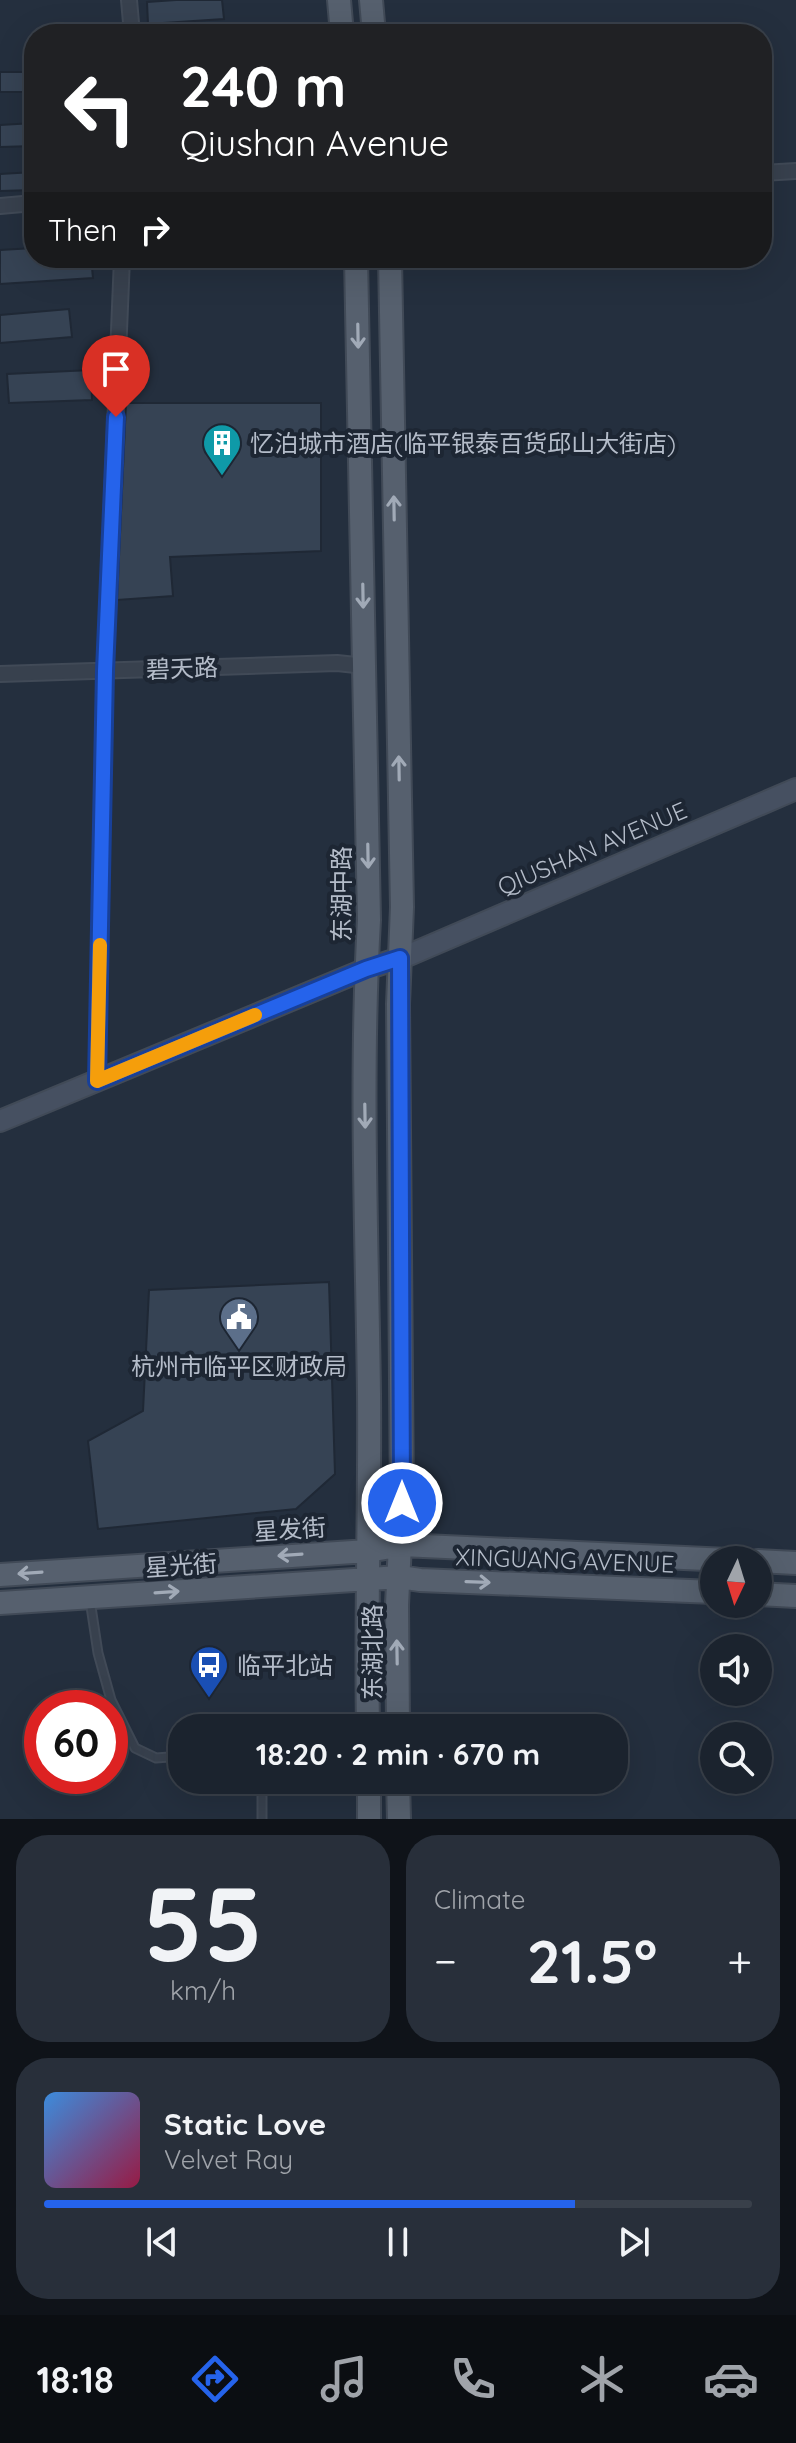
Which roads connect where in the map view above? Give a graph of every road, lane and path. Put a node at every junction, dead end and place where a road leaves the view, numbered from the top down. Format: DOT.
graph roads {
  1 [pos="129,0"];
  2 [pos="339,0"];
  3 [pos="371,0"];
  4 [pos="131,24"];
  5 [pos="341,24"];
  6 [pos="373,24"];
  7 [pos="796,171"];
  8 [pos="772,172"];
  9 [pos="24,204"];
  10 [pos="0,206"];
  11 [pos="122,268"];
  12 [pos="356,268"];
  13 [pos="390,268"];
  14 [pos="365,666"];
  15 [pos="105,671"];
  16 [pos="0,674"];
  17 [pos="796,789"];
  18 [pos="412,953"];
  19 [pos="366,969"];
  20 [pos="97,1081"];
  21 [pos="0,1121"];
  22 [pos="402,1545"];
  23 [pos="368,1551"];
  24 [pos="700,1559"];
  25 [pos="772,1562"];
  26 [pos="796,1563"];
  27 [pos="0,1575"];
  28 [pos="400,1577"];
  29 [pos="366,1578"];
  30 [pos="700,1591"];
  31 [pos="772,1595"];
  32 [pos="796,1596"];
  33 [pos="90,1598"];
  34 [pos="0,1603"];
  35 [pos="368,1714"];
  36 [pos="398,1714"];
  37 [pos="168,1757"];
  38 [pos="262,1794"];
  39 [pos="369,1794"];
  40 [pos="398,1794"];
  41 [pos="262,1819"];
  42 [pos="369,1819"];
  43 [pos="399,1819"];
  1 -- 4 [label="street"];
  2 -- 5 [label="main road"];
  3 -- 6 [label="main road"];
  7 -- 8 [label="street"];
  9 -- 10 [label="street"];
  11 -- 15 [label="street"];
  12 -- 14 [label="main road, 东湖中路, one-way"];
  18 -- 13 [label="main road, one-way"];
  14 -- 15 [label="street, 碧天路"];
  14 -- 19 [label="main road, 东湖中路, one-way"];
  15 -- 16 [label="street, 碧天路"];
  15 -- 20 [label="street"];
  17 -- 18 [label="main road, QIUSHAN AVENUE"];
  18 -- 19 [label="main road, QIUSHAN AVENUE"];
  18 -- 22 [label="main road"];
  19 -- 20 [label="main road, QIUSHAN AVENUE"];
  19 -- 23 [label="main road, 东湖中路, one-way"];
  20 -- 21 [label="main road, QIUSHAN AVENUE"];
  22 -- 23 [label="main road, 星发街"];
  22 -- 24 [label="main road, 星发街"];
  22 -- 28 [label="main road"];
  23 -- 27 [label="main road, 星发街, one-way"];
  23 -- 29 [label="main road, 东湖中路"];
  25 -- 26 [label="main road"];
  28 -- 29 [label="main road, XINGUANG AVENUE"];
  28 -- 30 [label="main road, XINGUANG AVENUE, one-way"];
  36 -- 28 [label="main road, 东湖北路, one-way"];
  33 -- 29 [label="main road, 星光街, one-way"];
  29 -- 35 [label="main road, 东湖北路"];
  31 -- 32 [label="main road"];
  33 -- 34 [label="main road, 星光街"];
  33 -- 37 [label="lane"];
  38 -- 41 [label="lane"];
  39 -- 42 [label="main road"];
  40 -- 43 [label="main road"];
}
